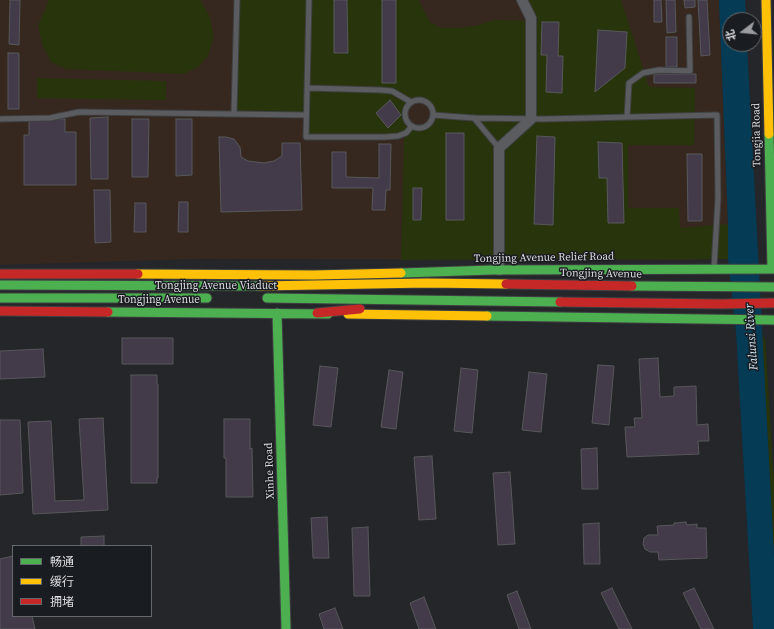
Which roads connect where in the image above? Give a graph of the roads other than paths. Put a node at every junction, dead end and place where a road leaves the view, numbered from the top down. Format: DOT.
graph roads {
  1 [pos="237,0"];
  2 [pos="308,0"];
  3 [pos="522,0"];
  4 [pos="766,0"];
  5 [pos="689,17"];
  6 [pos="307,88"];
  7 [pos="411,102"];
  8 [pos="234,114"];
  9 [pos="433,115"];
  10 [pos="306,116"];
  11 [pos="627,117"];
  12 [pos="0,118"];
  13 [pos="474,118"];
  14 [pos="531,119"];
  15 [pos="412,126"];
  16 [pos="499,148"];
  17 [pos="717,269"];
  18 [pos="771,269"];
  19 [pos="499,270"];
  20 [pos="0,274"];
  21 [pos="314,275"];
  22 [pos="427,283"];
  23 [pos="0,285"];
  24 [pos="770,286"];
  25 [pos="0,298"];
  26 [pos="217,298"];
  27 [pos="254,298"];
  28 [pos="431,300"];
  29 [pos="771,303"];
  30 [pos="0,311"];
  31 [pos="277,313"];
  32 [pos="317,313"];
  33 [pos="772,320"];
  34 [pos="286,629"];
  1 -- 8 [label="lane"];
  2 -- 6 [label="lane"];
  3 -- 14 [label="street"];
  4 -- 18 [label="main road, Tongjia Road"];
  5 -- 11 [label="lane"];
  6 -- 7 [label="lane"];
  6 -- 10 [label="lane"];
  7 -- 9 [label="lane"];
  7 -- 15 [label="lane"];
  8 -- 10 [label="lane"];
  8 -- 12 [label="lane"];
  9 -- 13 [label="lane"];
  9 -- 15 [label="lane"];
  10 -- 15 [label="lane"];
  11 -- 14 [label="lane"];
  11 -- 17 [label="lane"];
  13 -- 14 [label="lane"];
  13 -- 16 [label="lane"];
  14 -- 16 [label="street"];
  16 -- 19 [label="street"];
  17 -- 18 [label="main road, Tongjing Avenue Relief Road"];
  17 -- 19 [label="main road, Tongjing Avenue Relief Road"];
  19 -- 21 [label="main road, Tongjing Avenue Relief Road"];
  20 -- 21 [label="main road"];
  21 -- 22 [label="main road"];
  22 -- 23 [label="main road, Tongjing Avenue Viaduct"];
  22 -- 24 [label="main road, Tongjing Avenue"];
  25 -- 26 [label="main road, Tongjing Avenue Viaduct"];
  27 -- 28 [label="main road, Tongjing Avenue Viaduct"];
  28 -- 29 [label="main road"];
  28 -- 32 [label="main road"];
  30 -- 31 [label="main road, Tongjing Avenue"];
  31 -- 32 [label="main road, Tongjing Avenue"];
  31 -- 34 [label="main road, Xinhe Road"];
  32 -- 33 [label="main road"];
}
